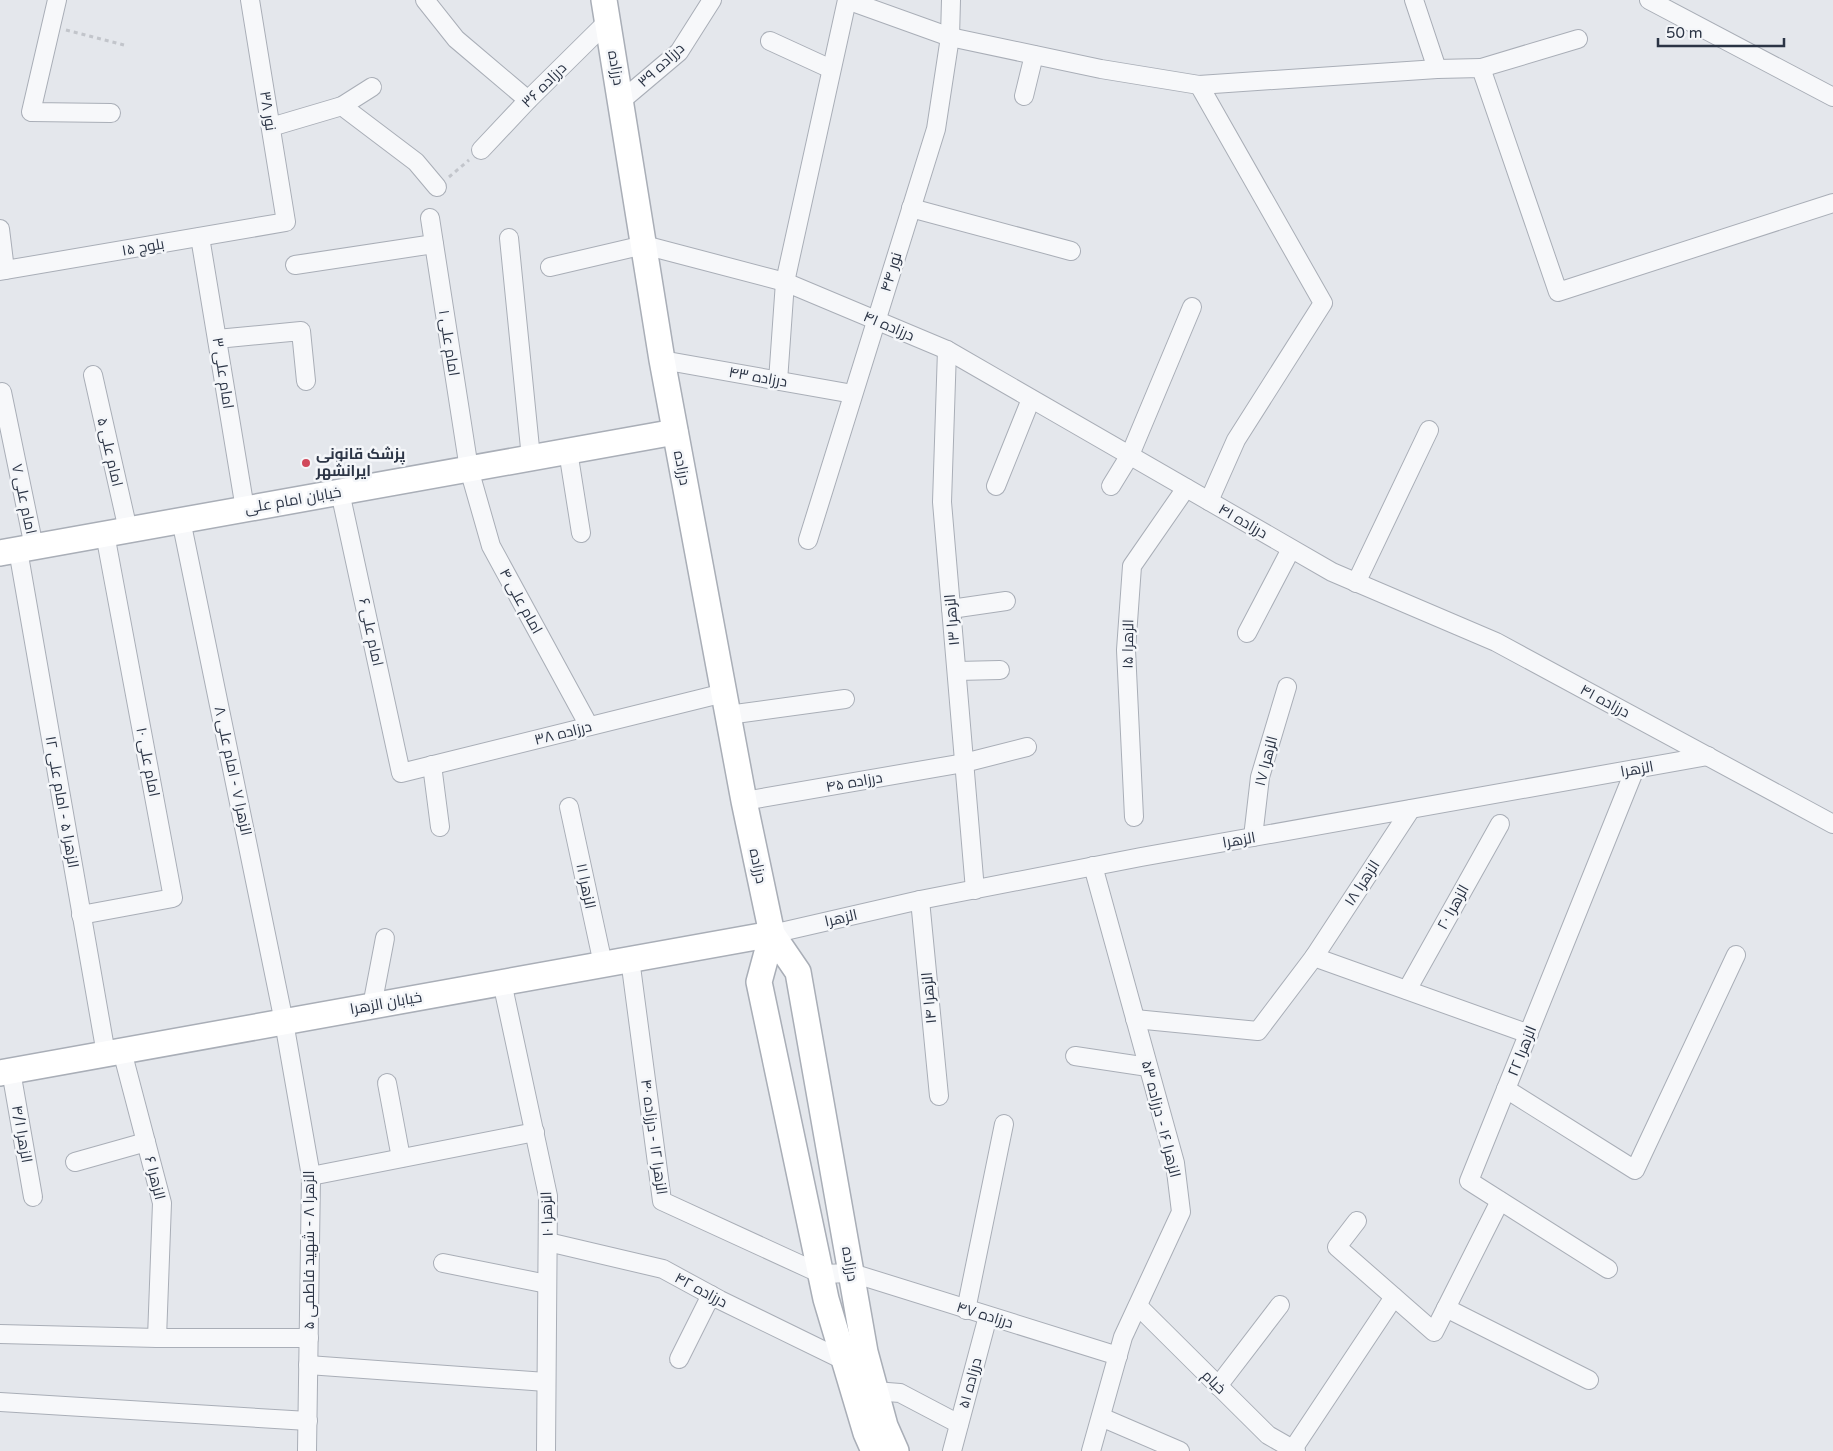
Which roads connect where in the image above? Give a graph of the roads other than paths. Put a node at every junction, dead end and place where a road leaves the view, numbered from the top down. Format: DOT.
graph roads {
  1 [pos="57,0"];
  2 [pos="250,0"];
  3 [pos="426,0"];
  4 [pos="712,0"];
  5 [pos="847,0"];
  6 [pos="951,0"];
  7 [pos="1414,0"];
  8 [pos="1649,0"];
  9 [pos="606,10"];
  10 [pos="950,37"];
  11 [pos="1578,39"];
  12 [pos="770,41"];
  13 [pos="1034,55"];
  14 [pos="1437,68"];
  15 [pos="1481,68"];
  16 [pos="832,69"];
  17 [pos="1199,85"];
  18 [pos="372,87"];
  19 [pos="1024,96"];
  20 [pos="1833,97"];
  21 [pos="528,100"];
  22 [pos="621,101"];
  23 [pos="342,106"];
  24 [pos="111,112"];
  25 [pos="271,127"];
  26 [pos="481,150"];
  27 [pos="437,187"];
  28 [pos="1833,203"];
  29 [pos="912,208"];
  30 [pos="430,218"];
  31 [pos="286,222"];
  32 [pos="0,229"];
  33 [pos="200,237"];
  34 [pos="509,238"];
  35 [pos="434,244"];
  36 [pos="644,245"];
  37 [pos="1072,251"];
  38 [pos="295,265"];
  39 [pos="550,267"];
  40 [pos="3,271"];
  41 [pos="784,282"];
  42 [pos="1192,307"];
  43 [pos="876,320"];
  44 [pos="217,339"];
  45 [pos="947,350"];
  46 [pos="662,360"];
  47 [pos="93,374"];
  48 [pos="306,380"];
  49 [pos="778,381"];
  50 [pos="2,392"];
  51 [pos="853,394"];
  52 [pos="1031,399"];
  53 [pos="1429,430"];
  54 [pos="676,432"];
  55 [pos="568,451"];
  56 [pos="1130,455"];
  57 [pos="531,458"];
  58 [pos="468,469"];
  59 [pos="996,486"];
  60 [pos="1111,486"];
  61 [pos="1186,488"];
  62 [pos="340,492"];
  63 [pos="1209,501"];
  64 [pos="245,509"];
  65 [pos="181,520"];
  66 [pos="117,532"];
  67 [pos="581,533"];
  68 [pos="808,540"];
  69 [pos="1291,548"];
  70 [pos="17,550"];
  71 [pos="1356,583"];
  72 [pos="1006,601"];
  73 [pos="951,609"];
  74 [pos="1247,633"];
  75 [pos="1000,670"];
  76 [pos="956,671"];
  77 [pos="1287,687"];
  78 [pos="846,699"];
  79 [pos="726,704"];
  80 [pos="589,726"];
  81 [pos="1027,747"];
  82 [pos="1708,756"];
  83 [pos="964,763"];
  84 [pos="432,765"];
  85 [pos="1635,769"];
  86 [pos="401,773"];
  87 [pos="744,801"];
  88 [pos="569,807"];
  89 [pos="1410,809"];
  90 [pos="1134,817"];
  91 [pos="1500,824"];
  92 [pos="1833,824"];
  93 [pos="440,827"];
  94 [pos="1253,837"];
  95 [pos="1093,866"];
  96 [pos="975,890"];
  97 [pos="920,900"];
  98 [pos="82,914"];
  99 [pos="772,934"];
  100 [pos="385,938"];
  101 [pos="1736,955"];
  102 [pos="1314,957"];
  103 [pos="630,959"];
  104 [pos="603,964"];
  105 [pos="502,982"];
  106 [pos="1407,990"];
  107 [pos="372,1006"];
  108 [pos="1135,1019"];
  109 [pos="284,1022"];
  110 [pos="1529,1034"];
  111 [pos="114,1052"];
  112 [pos="1075,1056"];
  113 [pos="1148,1067"];
  114 [pos="6,1072"];
  115 [pos="387,1083"];
  116 [pos="1506,1089"];
  117 [pos="939,1096"];
  118 [pos="1004,1124"];
  119 [pos="534,1132"];
  120 [pos="146,1142"];
  121 [pos="401,1158"];
  122 [pos="75,1162"];
  123 [pos="311,1176"];
  124 [pos="33,1197"];
  125 [pos="1500,1201"];
  126 [pos="1357,1221"];
  127 [pos="548,1242"];
  128 [pos="443,1264"];
  129 [pos="1608,1269"];
  130 [pos="852,1273"];
  131 [pos="821,1274"];
  132 [pos="548,1284"];
  133 [pos="710,1295"];
  134 [pos="1394,1296"];
  135 [pos="1280,1305"];
  136 [pos="1138,1306"];
  137 [pos="1446,1308"];
  138 [pos="966,1310"];
  139 [pos="988,1316"];
  140 [pos="0,1334"];
  141 [pos="157,1338"];
  142 [pos="309,1338"];
  143 [pos="1118,1356"];
  144 [pos="679,1359"];
  145 [pos="845,1361"];
  146 [pos="308,1365"];
  147 [pos="1589,1380"];
  148 [pos="546,1382"];
  149 [pos="1218,1386"];
  150 [pos="875,1391"];
  151 [pos="0,1402"];
  152 [pos="1101,1417"];
  153 [pos="308,1421"];
  154 [pos="959,1424"];
  155 [pos="1294,1450"];
  156 [pos="307,1451"];
  157 [pos="546,1451"];
  158 [pos="874,1451"];
  159 [pos="896,1451"];
  160 [pos="952,1451"];
  161 [pos="1091,1451"];
  162 [pos="1180,1451"];
  1 -- 24 [label="street"];
  2 -- 25 [label="street, نور ۳۸"];
  3 -- 21 [label="street"];
  4 -- 22 [label="street, درزاده ۳۹"];
  5 -- 10 [label="street"];
  5 -- 16 [label="street"];
  6 -- 10 [label="street, نور ۴۴"];
  7 -- 14 [label="street"];
  8 -- 20 [label="street"];
  9 -- 21 [label="street, درزاده ۳۶"];
  9 -- 22 [label="main road, درزاده"];
  10 -- 13 [label="street"];
  10 -- 29 [label="street, نور ۴۴"];
  11 -- 15 [label="street"];
  12 -- 16 [label="street"];
  13 -- 17 [label="street"];
  13 -- 19 [label="street"];
  14 -- 15 [label="street"];
  14 -- 17 [label="street"];
  15 -- 28 [label="street"];
  16 -- 41 [label="street"];
  17 -- 63 [label="street"];
  18 -- 23 [label="street"];
  21 -- 26 [label="street, درزاده ۳۶"];
  22 -- 36 [label="main road, درزاده"];
  23 -- 25 [label="street"];
  23 -- 27 [label="street"];
  25 -- 31 [label="street, نور ۳۸"];
  29 -- 37 [label="street"];
  29 -- 43 [label="street, نور ۴۴"];
  30 -- 35 [label="street, امام علی ۱"];
  31 -- 33 [label="street, بلوچ ۱۵"];
  32 -- 40 [label="street"];
  33 -- 40 [label="street, بلوچ ۱۵"];
  33 -- 44 [label="street, امام علی ۳"];
  34 -- 57 [label="street"];
  35 -- 38 [label="street"];
  35 -- 58 [label="street, امام علی ۱"];
  36 -- 39 [label="street"];
  36 -- 41 [label="street, درزاده ۴۱"];
  36 -- 46 [label="main road, درزاده"];
  41 -- 43 [label="street, درزاده ۴۱"];
  41 -- 49 [label="street"];
  42 -- 56 [label="street"];
  43 -- 45 [label="street, درزاده ۴۱"];
  43 -- 51 [label="street, نور ۴۴"];
  44 -- 48 [label="street"];
  44 -- 64 [label="street, امام علی ۳"];
  45 -- 52 [label="street, درزاده ۴۱"];
  45 -- 73 [label="street, الزهرا ۱۳"];
  46 -- 49 [label="street, درزاده ۴۳"];
  46 -- 54 [label="main road, درزاده"];
  47 -- 66 [label="street, امام علی ۵"];
  49 -- 51 [label="street, درزاده ۴۳"];
  50 -- 70 [label="street, امام علی ۷"];
  51 -- 68 [label="street, نور ۴۴"];
  52 -- 56 [label="street, درزاده ۴۱"];
  52 -- 59 [label="street"];
  53 -- 71 [label="street"];
  54 -- 55 [label="main road, خیابان امام علی"];
  54 -- 79 [label="main road, درزاده"];
  55 -- 57 [label="main road, خیابان امام علی"];
  55 -- 67 [label="street"];
  56 -- 60 [label="street"];
  56 -- 61 [label="street, درزاده ۴۱"];
  57 -- 58 [label="main road, خیابان امام علی"];
  58 -- 62 [label="main road, خیابان امام علی"];
  58 -- 80 [label="street, امام علی ۴"];
  61 -- 63 [label="street, درزاده ۴۱"];
  61 -- 90 [label="street, الزهرا ۱۵"];
  62 -- 64 [label="main road, خیابان امام علی"];
  62 -- 86 [label="street, امام علی ۶"];
  63 -- 69 [label="street, درزاده ۴۱"];
  64 -- 65 [label="main road, خیابان امام علی"];
  65 -- 66 [label="main road, خیابان امام علی"];
  65 -- 109 [label="street, الزهرا ۷ - امام علی ۸"];
  66 -- 70 [label="main road, خیابان امام علی"];
  66 -- 98 [label="street, امام علی ۱۰"];
  69 -- 71 [label="street, درزاده ۴۱"];
  69 -- 74 [label="street"];
  70 -- 98 [label="street, الزهرا ۵ - امام علی ۱۲"];
  71 -- 82 [label="street, درزاده ۴۱"];
  72 -- 73 [label="street"];
  73 -- 76 [label="street, الزهرا ۱۳"];
  75 -- 76 [label="street"];
  76 -- 83 [label="street, الزهرا ۱۳"];
  77 -- 94 [label="street, الزهرا ۱۷"];
  78 -- 79 [label="street, درزاده ۳۸"];
  79 -- 80 [label="street, درزاده ۳۸"];
  79 -- 87 [label="main road, درزاده"];
  80 -- 84 [label="street, درزاده ۳۸"];
  81 -- 83 [label="street, درزاده ۴۵"];
  82 -- 85 [label="street, الزهرا"];
  82 -- 92 [label="street, درزاده ۴۱"];
  83 -- 87 [label="street, درزاده ۴۵"];
  83 -- 96 [label="street, الزهرا ۱۳"];
  84 -- 86 [label="street, درزاده ۳۸"];
  84 -- 93 [label="street"];
  85 -- 89 [label="street, الزهرا"];
  85 -- 110 [label="street, الزهرا ۲۲"];
  87 -- 99 [label="main road, درزاده"];
  88 -- 104 [label="street, الزهرا ۱۱"];
  89 -- 94 [label="street, الزهرا"];
  89 -- 102 [label="street, الزهرا ۱۸"];
  91 -- 106 [label="street, الزهرا ۲۰"];
  94 -- 95 [label="street, الزهرا"];
  95 -- 96 [label="street, الزهرا"];
  95 -- 108 [label="street, الزهرا ۱۶ - درزاده ۵۳"];
  96 -- 97 [label="street, الزهرا"];
  97 -- 99 [label="street, الزهرا"];
  97 -- 117 [label="street, الزهرا ۱۴"];
  98 -- 111 [label="street, الزهرا ۵ - امام علی ۱۲"];
  99 -- 103 [label="main road, خیابان الزهرا"];
  99 -- 130 [label="main road, درزاده"];
  99 -- 131 [label="main road, درزاده"];
  100 -- 107 [label="street"];
  101 -- 116 [label="street"];
  102 -- 106 [label="street"];
  102 -- 108 [label="street, الزهرا ۱۸"];
  103 -- 104 [label="main road, خیابان الزهرا"];
  103 -- 131 [label="street, الزهرا ۱۲ - درزاده ۴۰"];
  104 -- 105 [label="main road, خیابان الزهرا"];
  105 -- 107 [label="main road, خیابان الزهرا"];
  105 -- 119 [label="street, الزهرا ۱۰"];
  106 -- 110 [label="street"];
  107 -- 109 [label="main road, خیابان الزهرا"];
  108 -- 113 [label="street, الزهرا ۱۶ - درزاده ۵۳"];
  109 -- 111 [label="main road, خیابان الزهرا"];
  109 -- 123 [label="street, الزهرا ۸ - شهید فاطمی ۵"];
  110 -- 116 [label="street, الزهرا ۲۲"];
  111 -- 114 [label="main road, خیابان الزهرا"];
  111 -- 120 [label="street, الزهرا ۶"];
  112 -- 113 [label="street"];
  113 -- 136 [label="street, الزهرا ۱۶ - درزاده ۵۳"];
  114 -- 124 [label="street, الزهرا ۴/۱"];
  115 -- 121 [label="street"];
  116 -- 125 [label="street, الزهرا ۲۲"];
  118 -- 138 [label="street"];
  119 -- 121 [label="street"];
  119 -- 127 [label="street, الزهرا ۱۰"];
  120 -- 122 [label="street"];
  120 -- 141 [label="street, الزهرا ۶"];
  121 -- 123 [label="street"];
  123 -- 142 [label="street, الزهرا ۸ - شهید فاطمی ۵"];
  125 -- 129 [label="street, الزهرا ۲۲"];
  125 -- 137 [label="street"];
  126 -- 134 [label="street"];
  127 -- 132 [label="street, الزهرا ۱۰"];
  127 -- 133 [label="street, درزاده ۴۲"];
  128 -- 132 [label="street"];
  130 -- 131 [label="street, درزاده ۴۷"];
  130 -- 138 [label="street, درزاده ۴۷"];
  130 -- 150 [label="main road, درزاده"];
  131 -- 145 [label="main road, درزاده"];
  132 -- 148 [label="street, الزهرا ۱۰"];
  133 -- 144 [label="street"];
  133 -- 145 [label="street, درزاده ۴۲"];
  134 -- 137 [label="street"];
  134 -- 155 [label="street"];
  135 -- 149 [label="street"];
  136 -- 143 [label="street, الزهرا ۱۶ - درزاده ۵۳"];
  136 -- 149 [label="street, خیام"];
  137 -- 147 [label="street"];
  138 -- 139 [label="street, درزاده ۴۷"];
  139 -- 143 [label="street, درزاده ۴۷"];
  139 -- 154 [label="street, درزاده ۵۱"];
  140 -- 141 [label="street"];
  141 -- 142 [label="street"];
  142 -- 146 [label="street, الزهرا ۸ - شهید فاطمی ۵"];
  143 -- 152 [label="street, الزهرا ۱۶ - درزاده ۵۳"];
  145 -- 158 [label="main road, درزاده"];
  146 -- 148 [label="street"];
  146 -- 153 [label="street, الزهرا ۸ - شهید فاطمی ۵"];
  148 -- 157 [label="street, الزهرا ۱۰"];
  149 -- 155 [label="street, خیام"];
  150 -- 154 [label="street"];
  150 -- 159 [label="main road, درزاده"];
  151 -- 153 [label="street"];
  152 -- 161 [label="street, الزهرا ۱۶ - درزاده ۵۳"];
  152 -- 162 [label="street"];
  153 -- 156 [label="street, الزهرا ۸ - شهید فاطمی ۵"];
  154 -- 160 [label="street, درزاده ۵۱"];
}
